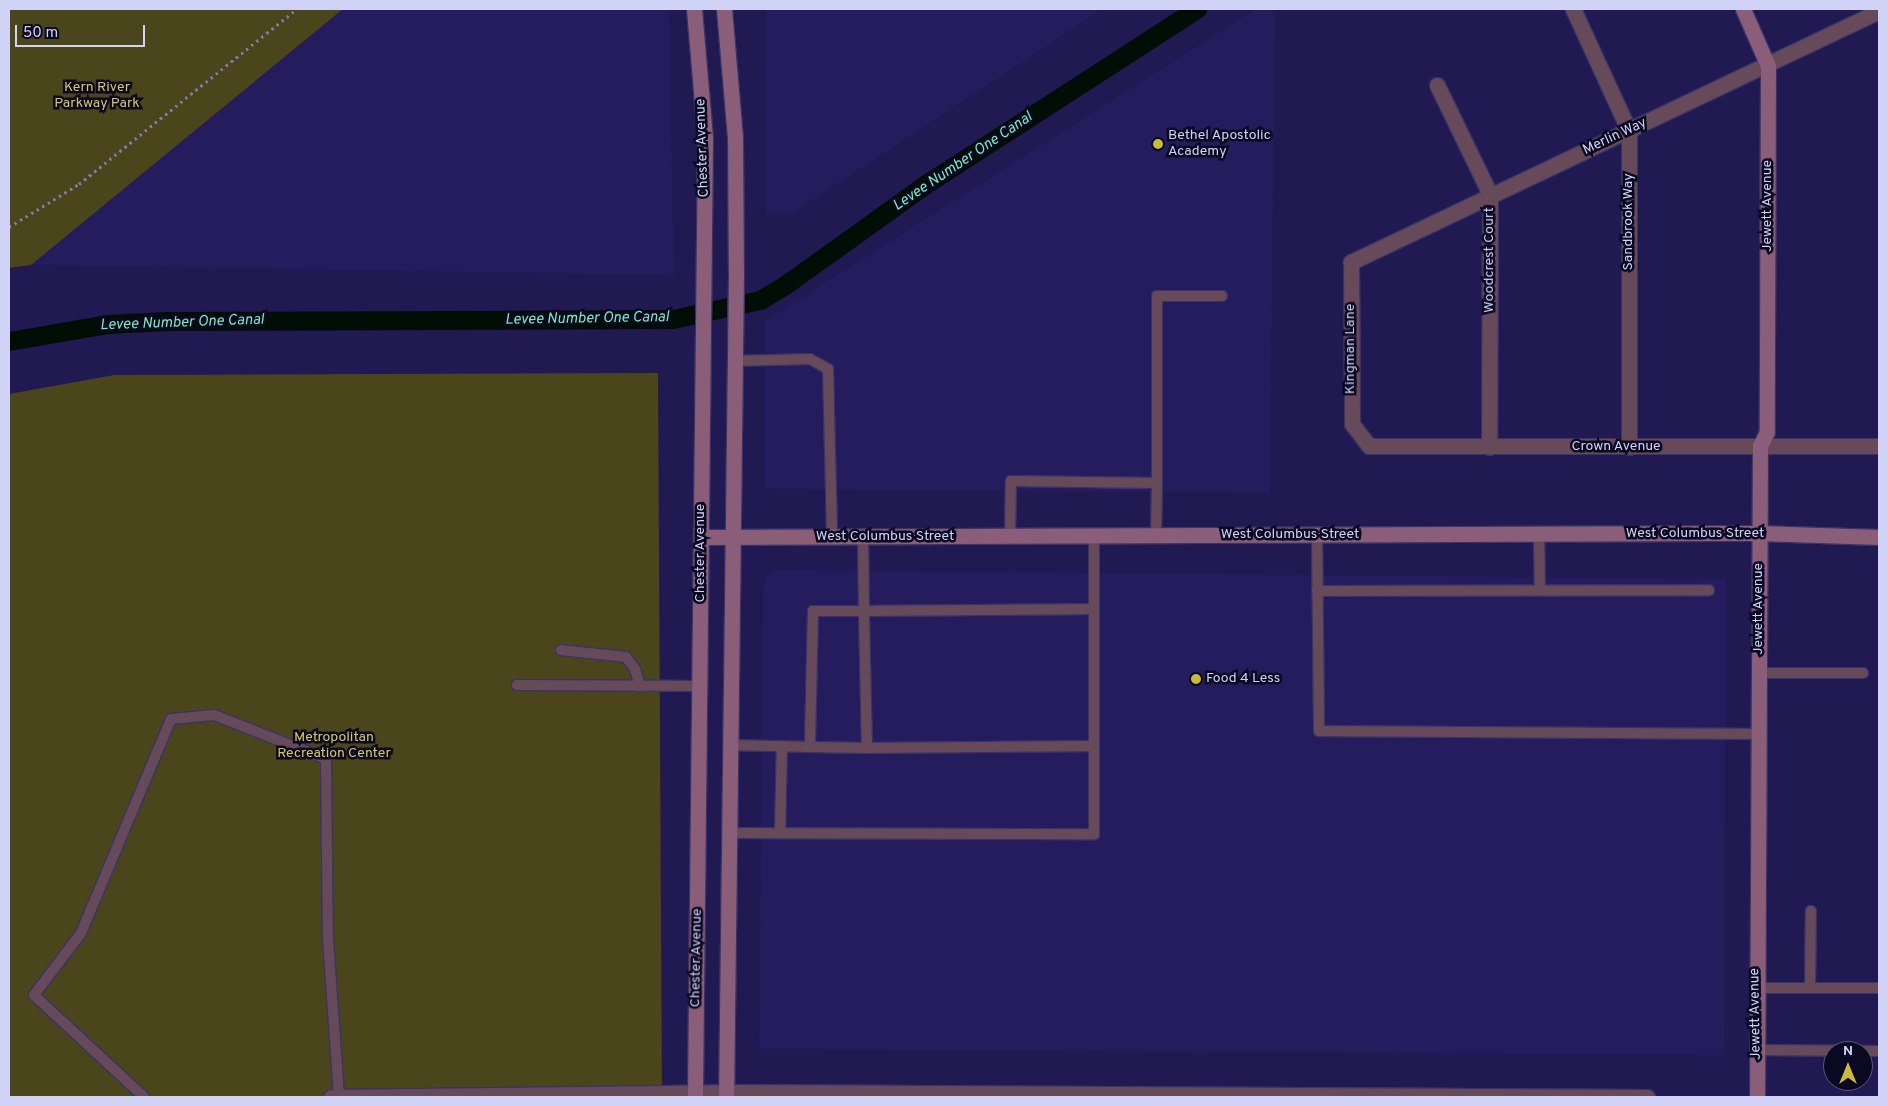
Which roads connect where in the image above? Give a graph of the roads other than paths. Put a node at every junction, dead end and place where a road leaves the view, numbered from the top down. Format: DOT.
graph roads {
  1 [pos="694,9"];
  2 [pos="724,9"];
  3 [pos="1573,9"];
  4 [pos="1743,9"];
  5 [pos="1879,11"];
  6 [pos="1768,66"];
  7 [pos="1437,85"];
  8 [pos="1629,131"];
  9 [pos="1490,194"];
  10 [pos="1351,262"];
  11 [pos="1222,296"];
  12 [pos="733,357"];
  13 [pos="1358,434"];
  14 [pos="1760,446"];
  15 [pos="1879,446"];
  16 [pos="1489,447"];
  17 [pos="1628,447"];
  18 [pos="1157,483"];
  19 [pos="1759,533"];
  20 [pos="1539,534"];
  21 [pos="1317,535"];
  22 [pos="1010,536"];
  23 [pos="1094,536"];
  24 [pos="1156,536"];
  25 [pos="701,537"];
  26 [pos="832,537"];
  27 [pos="863,537"];
  28 [pos="1879,537"];
  29 [pos="732,538"];
  30 [pos="1540,590"];
  31 [pos="1709,590"];
  32 [pos="1317,591"];
  33 [pos="1094,609"];
  34 [pos="864,611"];
  35 [pos="561,650"];
  36 [pos="1759,673"];
  37 [pos="1863,673"];
  38 [pos="517,685"];
  39 [pos="640,686"];
  40 [pos="700,686"];
  41 [pos="1758,734"];
  42 [pos="731,744"];
  43 [pos="782,746"];
  44 [pos="810,746"];
  45 [pos="1094,746"];
  46 [pos="867,748"];
  47 [pos="730,833"];
  48 [pos="780,833"];
  49 [pos="1811,911"];
  50 [pos="1755,988"];
  51 [pos="1810,988"];
  52 [pos="1879,988"];
  53 [pos="1757,1050"];
  54 [pos="1879,1051"];
  55 [pos="695,1095"];
  56 [pos="726,1095"];
  57 [pos="862,1095"];
  58 [pos="1002,1095"];
  59 [pos="1226,1096"];
  60 [pos="144,1097"];
  61 [pos="335,1097"];
  62 [pos="419,1097"];
  63 [pos="1513,1097"];
  64 [pos="1647,1097"];
  65 [pos="1757,1097"];
  1 -- 25 [label="main road, Chester Avenue"];
  2 -- 12 [label="main road"];
  3 -- 8 [label="street, Sandbrook Way"];
  4 -- 6 [label="main road, Jewett Avenue"];
  5 -- 6 [label="street, Merlin Way"];
  6 -- 8 [label="street, Merlin Way"];
  6 -- 14 [label="main road, Jewett Avenue"];
  7 -- 9 [label="street, Woodcrest Court"];
  8 -- 9 [label="street, Merlin Way"];
  8 -- 17 [label="street, Sandbrook Way"];
  9 -- 10 [label="street, Merlin Way"];
  9 -- 16 [label="street, Woodcrest Court"];
  10 -- 13 [label="street, Kingman Lane"];
  11 -- 18 [label="lane"];
  12 -- 26 [label="lane"];
  12 -- 29 [label="main road"];
  13 -- 16 [label="street, Crown Avenue"];
  14 -- 15 [label="street, Crown Avenue"];
  14 -- 17 [label="street, Crown Avenue"];
  14 -- 19 [label="main road, Jewett Avenue"];
  16 -- 17 [label="street, Crown Avenue"];
  18 -- 22 [label="lane"];
  18 -- 24 [label="lane"];
  19 -- 20 [label="main road, West Columbus Street"];
  19 -- 28 [label="main road, West Columbus Street"];
  19 -- 36 [label="main road, Jewett Avenue"];
  20 -- 21 [label="main road, West Columbus Street"];
  20 -- 30 [label="lane"];
  21 -- 24 [label="main road, West Columbus Street"];
  21 -- 32 [label="lane"];
  22 -- 23 [label="main road, West Columbus Street"];
  22 -- 27 [label="main road, West Columbus Street"];
  23 -- 24 [label="main road, West Columbus Street"];
  23 -- 33 [label="lane"];
  25 -- 29 [label="main road, West Columbus Street"];
  25 -- 40 [label="main road, Chester Avenue"];
  26 -- 27 [label="main road, West Columbus Street"];
  26 -- 29 [label="main road, West Columbus Street"];
  27 -- 34 [label="lane"];
  29 -- 42 [label="main road"];
  30 -- 31 [label="lane"];
  30 -- 32 [label="lane"];
  32 -- 41 [label="lane"];
  33 -- 34 [label="lane"];
  33 -- 45 [label="lane"];
  34 -- 44 [label="lane"];
  34 -- 46 [label="lane"];
  35 -- 39 [label="lane"];
  36 -- 37 [label="lane"];
  36 -- 41 [label="main road, Jewett Avenue"];
  38 -- 39 [label="lane"];
  39 -- 40 [label="lane"];
  40 -- 55 [label="main road, Chester Avenue"];
  41 -- 50 [label="main road, Jewett Avenue"];
  42 -- 43 [label="lane"];
  42 -- 47 [label="main road"];
  43 -- 44 [label="lane"];
  43 -- 48 [label="lane"];
  44 -- 46 [label="lane"];
  45 -- 46 [label="lane"];
  45 -- 48 [label="lane"];
  47 -- 48 [label="lane"];
  47 -- 56 [label="main road"];
  49 -- 51 [label="lane"];
  50 -- 51 [label="lane"];
  50 -- 53 [label="main road, Jewett Avenue"];
  51 -- 52 [label="lane"];
  53 -- 54 [label="lane"];
  53 -- 65 [label="main road, Jewett Avenue"];
  55 -- 56 [label="street"];
  55 -- 62 [label="street"];
  56 -- 57 [label="street"];
  57 -- 58 [label="street"];
  58 -- 59 [label="street"];
  59 -- 63 [label="street"];
  60 -- 61 [label="lane"];
  61 -- 62 [label="street"];
  63 -- 64 [label="street"];
}
